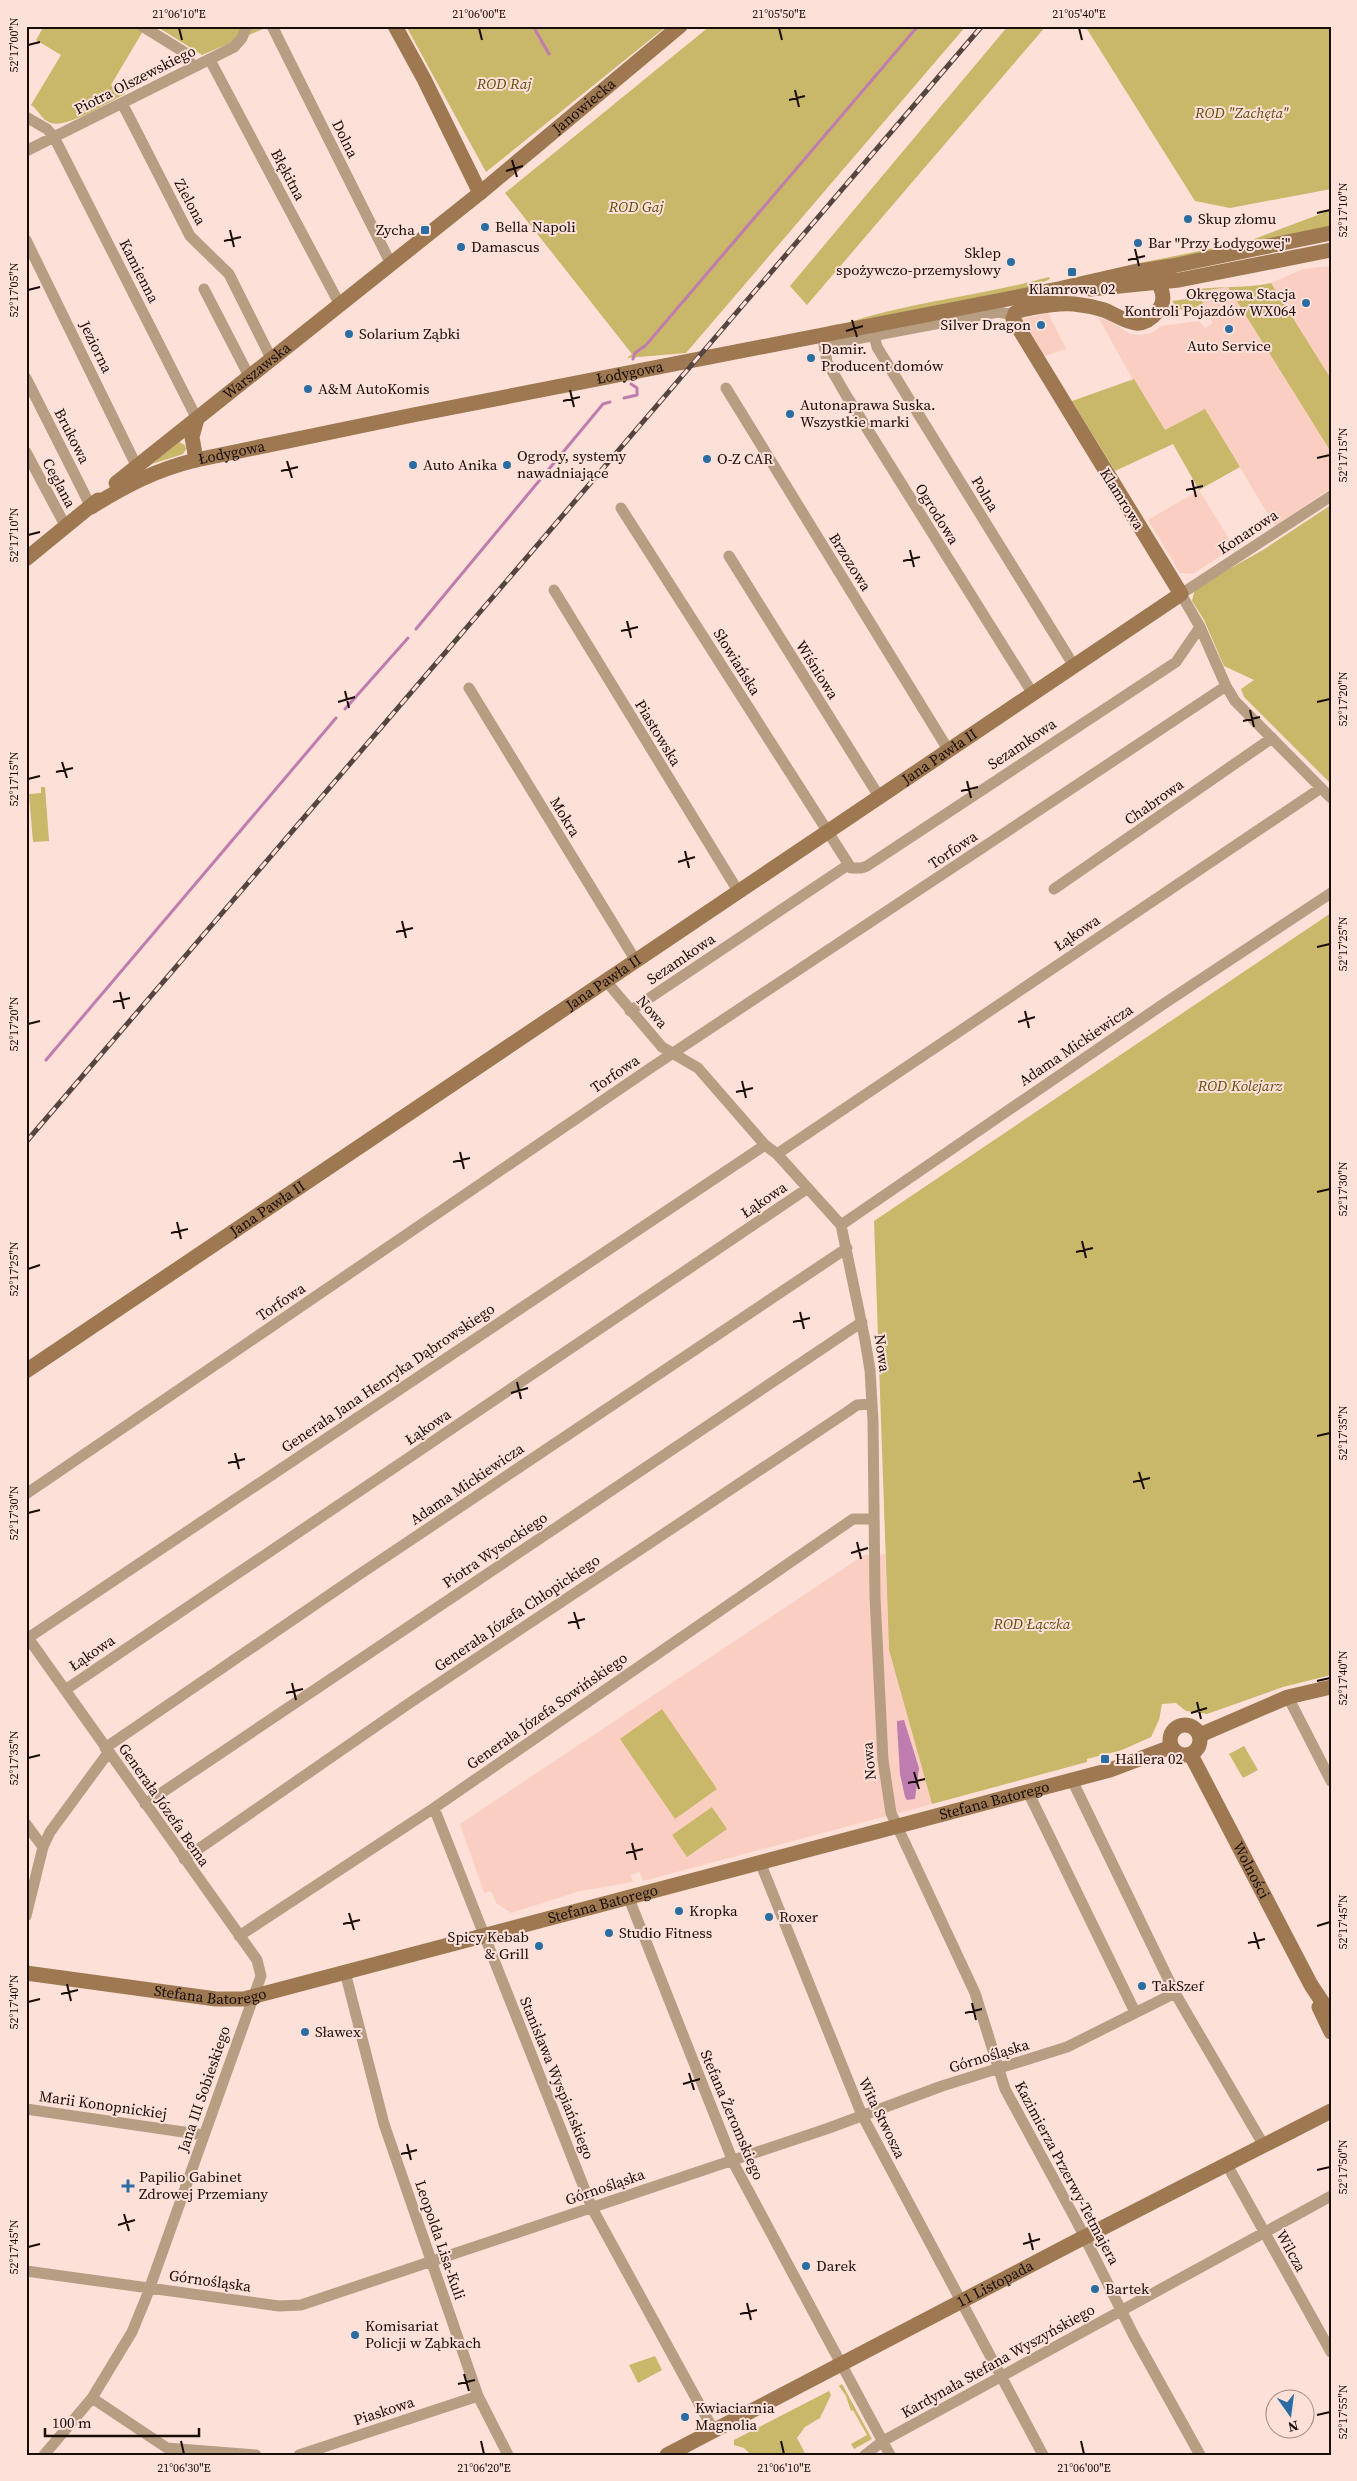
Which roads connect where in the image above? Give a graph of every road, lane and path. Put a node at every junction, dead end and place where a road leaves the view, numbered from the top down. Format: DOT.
graph roads {
  1 [pos="142,26"];
  2 [pos="247,26"];
  3 [pos="272,26"];
  4 [pos="395,26"];
  5 [pos="680,26"];
  6 [pos="210,60"];
  7 [pos="193,68"];
  8 [pos="122,103"];
  9 [pos="26,117"];
  10 [pos="54,137"];
  11 [pos="26,151"];
  12 [pos="484,190"];
  13 [pos="1331,233"];
  14 [pos="26,240"];
  15 [pos="1331,250"];
  16 [pos="391,264"];
  17 [pos="1158,276"];
  18 [pos="204,288"];
  19 [pos="340,304"];
  20 [pos="1014,315"];
  21 [pos="874,335"];
  22 [pos="272,360"];
  23 [pos="26,378"];
  24 [pos="250,378"];
  25 [pos="726,388"];
  26 [pos="197,419"];
  27 [pos="26,452"];
  28 [pos="196,460"];
  29 [pos="137,466"];
  30 [pos="1331,496"];
  31 [pos="91,507"];
  32 [pos="621,508"];
  33 [pos="66,527"];
  34 [pos="728,556"];
  35 [pos="26,559"];
  36 [pos="554,590"];
  37 [pos="1181,594"];
  38 [pos="1200,627"];
  39 [pos="1074,666"];
  40 [pos="1226,686"];
  41 [pos="469,688"];
  42 [pos="1033,694"];
  43 [pos="1272,738"];
  44 [pos="949,751"];
  45 [pos="1321,788"];
  46 [pos="880,798"];
  47 [pos="1331,798"];
  48 [pos="827,832"];
  49 [pos="848,865"];
  50 [pos="1054,889"];
  51 [pos="738,891"];
  52 [pos="1331,893"];
  53 [pos="636,961"];
  54 [pos="606,981"];
  55 [pos="630,1011"];
  56 [pos="673,1054"];
  57 [pos="765,1145"];
  58 [pos="777,1154"];
  59 [pos="808,1188"];
  60 [pos="841,1225"];
  61 [pos="847,1248"];
  62 [pos="862,1322"];
  63 [pos="26,1371"];
  64 [pos="872,1404"];
  65 [pos="26,1494"];
  66 [pos="873,1519"];
  67 [pos="27,1637"];
  68 [pos="1331,1687"];
  69 [pos="65,1690"];
  70 [pos="1288,1697"];
  71 [pos="1200,1735"];
  72 [pos="1171,1747"];
  73 [pos="107,1750"];
  74 [pos="1191,1754"];
  75 [pos="1326,1762"];
  76 [pos="1072,1780"];
  77 [pos="1331,1781"];
  78 [pos="1028,1792"];
  79 [pos="145,1804"];
  80 [pos="434,1808"];
  81 [pos="26,1824"];
  82 [pos="898,1826"];
  83 [pos="42,1847"];
  84 [pos="184,1859"];
  85 [pos="760,1862"];
  86 [pos="628,1896"];
  87 [pos="26,1916"];
  88 [pos="483,1934"];
  89 [pos="238,1936"];
  90 [pos="345,1972"];
  91 [pos="26,1973"];
  92 [pos="1312,1985"];
  93 [pos="1175,1993"];
  94 [pos="254,1996"];
  95 [pos="1135,2012"];
  96 [pos="1331,2015"];
  97 [pos="1331,2032"];
  98 [pos="999,2069"];
  99 [pos="26,2109"];
  100 [pos="1328,2109"];
  101 [pos="862,2115"];
  102 [pos="204,2135"];
  103 [pos="1263,2144"];
  104 [pos="732,2160"];
  105 [pos="1226,2164"];
  106 [pos="1331,2196"];
  107 [pos="592,2208"];
  108 [pos="1264,2232"];
  109 [pos="1085,2237"];
  110 [pos="431,2262"];
  111 [pos="26,2271"];
  112 [pos="150,2288"];
  113 [pos="962,2301"];
  114 [pos="1121,2311"];
  115 [pos="1331,2352"];
  116 [pos="841,2364"];
  117 [pos="1002,2376"];
  118 [pos="478,2396"];
  119 [pos="92,2398"];
  120 [pos="714,2431"];
  121 [pos="883,2442"];
  122 [pos="44,2455"];
  123 [pos="256,2455"];
  124 [pos="300,2455"];
  125 [pos="508,2455"];
  126 [pos="667,2455"];
  127 [pos="865,2455"];
  128 [pos="890,2455"];
  129 [pos="1043,2455"];
  130 [pos="1200,2455"];
  1 -- 7 [label="street"];
  2 -- 6 [label="street, Piotra Olszewskiego"];
  3 -- 16 [label="street, Dolna"];
  4 -- 12 [label="street"];
  5 -- 12 [label="street, Janowiecka"];
  6 -- 7 [label="street, Piotra Olszewskiego"];
  6 -- 19 [label="street, Błękitna"];
  7 -- 8 [label="street, Piotra Olszewskiego"];
  8 -- 10 [label="street, Piotra Olszewskiego"];
  8 -- 22 [label="street, Zielona"];
  9 -- 10 [label="street"];
  10 -- 11 [label="street, Piotra Olszewskiego"];
  10 -- 26 [label="street, Kamienna"];
  12 -- 16 [label="street, Warszawska"];
  13 -- 17 [label="street, Łodygowa"];
  14 -- 29 [label="street, Jeziorna"];
  15 -- 17 [label="street, Łodygowa"];
  16 -- 19 [label="street, Warszawska"];
  17 -- 20 [label="street"];
  17 -- 28 [label="street, Łodygowa"];
  18 -- 24 [label="street"];
  19 -- 22 [label="street, Warszawska"];
  20 -- 21 [label="street"];
  20 -- 37 [label="street, Klamrowa"];
  21 -- 39 [label="street, Polna"];
  21 -- 42 [label="street, Ogrodowa"];
  22 -- 24 [label="street, Warszawska"];
  23 -- 31 [label="street, Brukowa"];
  24 -- 26 [label="street, Warszawska"];
  25 -- 44 [label="street, Brzozowa"];
  26 -- 28 [label="street"];
  26 -- 29 [label="street, Warszawska"];
  27 -- 33 [label="street, Ceglana"];
  28 -- 31 [label="street, Łodygowa"];
  29 -- 31 [label="street, Warszawska"];
  30 -- 37 [label="street, Konarowa"];
  31 -- 33 [label="street, Warszawska"];
  32 -- 48 [label="street, Słowiańska"];
  33 -- 35 [label="street, Warszawska"];
  34 -- 46 [label="street, Wiśniowa"];
  36 -- 51 [label="street, Piastowska"];
  37 -- 38 [label="street, Klamrowa"];
  37 -- 39 [label="street, Jana Pawła II"];
  38 -- 40 [label="street, Klamrowa"];
  38 -- 49 [label="street, Sezamkowa"];
  39 -- 42 [label="street, Jana Pawła II"];
  40 -- 43 [label="street, Klamrowa"];
  40 -- 56 [label="street, Torfowa"];
  41 -- 53 [label="street, Mokra"];
  42 -- 44 [label="street, Jana Pawła II"];
  43 -- 45 [label="street, Klamrowa"];
  43 -- 50 [label="street, Chabrowa"];
  44 -- 46 [label="street, Jana Pawła II"];
  45 -- 47 [label="street, Klamrowa"];
  45 -- 58 [label="street, Łąkowa"];
  46 -- 48 [label="street, Jana Pawła II"];
  48 -- 49 [label="street"];
  48 -- 51 [label="street, Jana Pawła II"];
  49 -- 55 [label="street, Sezamkowa"];
  51 -- 53 [label="street, Jana Pawła II"];
  52 -- 60 [label="street, Adama Mickiewicza"];
  53 -- 54 [label="street, Jana Pawła II"];
  54 -- 55 [label="street, Nowa"];
  54 -- 63 [label="street, Jana Pawła II"];
  55 -- 56 [label="street, Nowa"];
  56 -- 57 [label="street, Nowa"];
  56 -- 65 [label="street, Torfowa"];
  57 -- 58 [label="street, Nowa"];
  57 -- 67 [label="street, Generała Jana Henryka Dąbrowskiego"];
  58 -- 59 [label="street, Nowa"];
  59 -- 60 [label="street, Nowa"];
  59 -- 69 [label="street, Łąkowa"];
  60 -- 61 [label="street, Nowa"];
  61 -- 62 [label="street, Nowa"];
  61 -- 73 [label="street, Adama Mickiewicza"];
  62 -- 64 [label="street, Nowa"];
  62 -- 79 [label="street, Piotra Wysockiego"];
  64 -- 66 [label="street, Nowa"];
  64 -- 84 [label="street, Generała Józefa Chłopickiego"];
  66 -- 80 [label="street, Generała Józefa Sowińskiego"];
  66 -- 82 [label="street, Nowa"];
  67 -- 69 [label="street, Generała Józefa Bema"];
  68 -- 70 [label="street"];
  69 -- 73 [label="street, Generała Józefa Bema"];
  70 -- 71 [label="street"];
  70 -- 75 [label="street"];
  71 -- 72 [label="street"];
  71 -- 74 [label="street"];
  72 -- 74 [label="street"];
  72 -- 76 [label="street, Stefana Batorego"];
  73 -- 79 [label="street, Generała Józefa Bema"];
  73 -- 83 [label="street, Adama Mickiewicza"];
  74 -- 92 [label="street, Wolności"];
  75 -- 77 [label="street"];
  76 -- 78 [label="street, Stefana Batorego"];
  76 -- 93 [label="street"];
  78 -- 82 [label="street, Stefana Batorego"];
  78 -- 95 [label="street"];
  79 -- 84 [label="street, Generała Józefa Bema"];
  80 -- 88 [label="street, Stanisława Wyspiańskiego"];
  80 -- 89 [label="street, Generała Józefa Sowińskiego"];
  81 -- 83 [label="street"];
  82 -- 85 [label="street, Stefana Batorego"];
  82 -- 98 [label="street, Kazimierza Przerwy-Tetmajera"];
  83 -- 87 [label="street, Adama Mickiewicza"];
  84 -- 89 [label="street, Generała Józefa Bema"];
  85 -- 86 [label="street, Stefana Batorego"];
  85 -- 101 [label="street, Wita Stwosza"];
  86 -- 88 [label="street, Stefana Batorego"];
  86 -- 104 [label="street, Stefana Żeromskiego"];
  88 -- 90 [label="street, Stefana Batorego"];
  88 -- 107 [label="street, Stanisława Wyspiańskiego"];
  89 -- 94 [label="street, Generała Józefa Bema"];
  90 -- 94 [label="street, Stefana Batorego"];
  90 -- 110 [label="street, Leopolda Lisa-Kuli"];
  91 -- 94 [label="street, Stefana Batorego"];
  92 -- 96 [label="street, Wolności"];
  92 -- 97 [label="street, Wolności"];
  93 -- 95 [label="street, Górnośląska"];
  93 -- 103 [label="street"];
  94 -- 102 [label="street, Jana III Sobieskiego"];
  95 -- 98 [label="street, Górnośląska"];
  98 -- 101 [label="street, Górnośląska"];
  98 -- 109 [label="street, Kazimierza Przerwy-Tetmajera"];
  99 -- 102 [label="street, Marii Konopnickiej"];
  100 -- 103 [label="street, 11 Listopada"];
  101 -- 104 [label="street, Górnośląska"];
  101 -- 113 [label="street, Wita Stwosza"];
  102 -- 112 [label="street, Jana III Sobieskiego"];
  103 -- 105 [label="street, 11 Listopada"];
  104 -- 107 [label="street, Górnośląska"];
  104 -- 116 [label="street, Stefana Żeromskiego"];
  105 -- 108 [label="street, Wilcza"];
  105 -- 109 [label="street, 11 Listopada"];
  106 -- 108 [label="street, Kardynała Stefana Wyszyńskiego"];
  107 -- 110 [label="street, Górnośląska"];
  107 -- 120 [label="street, Stanisława Wyspiańskiego"];
  108 -- 114 [label="street, Kardynała Stefana Wyszyńskiego"];
  108 -- 115 [label="street, Wilcza"];
  109 -- 113 [label="street, 11 Listopada"];
  109 -- 114 [label="street, Kazimierza Przerwy-Tetmajera"];
  110 -- 112 [label="street, Górnośląska"];
  110 -- 118 [label="street, Leopolda Lisa-Kuli"];
  111 -- 112 [label="street, Górnośląska"];
  112 -- 119 [label="street, Jana III Sobieskiego"];
  113 -- 116 [label="street, 11 Listopada"];
  113 -- 117 [label="street, Wita Stwosza"];
  114 -- 117 [label="street, Kardynała Stefana Wyszyńskiego"];
  114 -- 130 [label="street, Kazimierza Przerwy-Tetmajera"];
  116 -- 120 [label="street, 11 Listopada"];
  116 -- 121 [label="street, Stefana Żeromskiego"];
  117 -- 121 [label="street, Kardynała Stefana Wyszyńskiego"];
  117 -- 129 [label="street, Wita Stwosza"];
  118 -- 124 [label="street, Piaskowa"];
  118 -- 125 [label="street, Leopolda Lisa-Kuli"];
  119 -- 122 [label="street, Jana III Sobieskiego"];
  119 -- 123 [label="street"];
  120 -- 126 [label="street, 11 Listopada"];
  121 -- 127 [label="street, Kardynała Stefana Wyszyńskiego"];
  121 -- 128 [label="street, Stefana Żeromskiego"];
}
